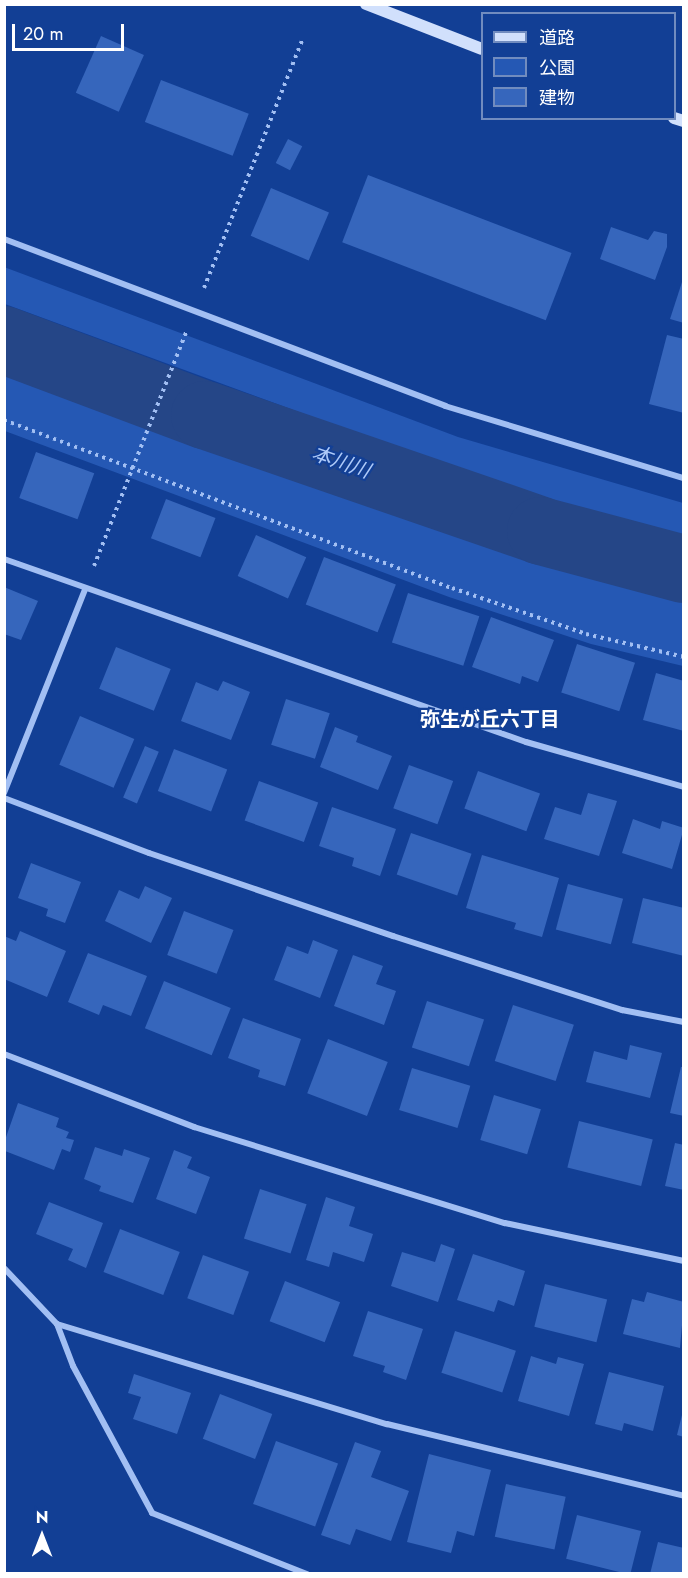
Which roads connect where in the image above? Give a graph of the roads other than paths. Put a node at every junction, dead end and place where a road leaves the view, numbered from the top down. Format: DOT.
graph roads {
  1 [pos="366,4"];
  2 [pos="481,48"];
  3 [pos="4,239"];
  4 [pos="684,478"];
  5 [pos="4,559"];
  6 [pos="85,589"];
  7 [pos="684,787"];
  8 [pos="4,793"];
  9 [pos="4,798"];
  10 [pos="684,1022"];
  11 [pos="4,1054"];
  12 [pos="684,1261"];
  13 [pos="4,1268"];
  14 [pos="57,1324"];
  15 [pos="684,1496"];
  16 [pos="307,1574"];
  1 -- 2 [label="main road"];
  3 -- 4 [label="street"];
  5 -- 6 [label="street"];
  6 -- 7 [label="street"];
  6 -- 8 [label="street"];
  9 -- 10 [label="street"];
  11 -- 12 [label="street"];
  13 -- 14 [label="street"];
  14 -- 15 [label="street"];
  14 -- 16 [label="street"];
}
